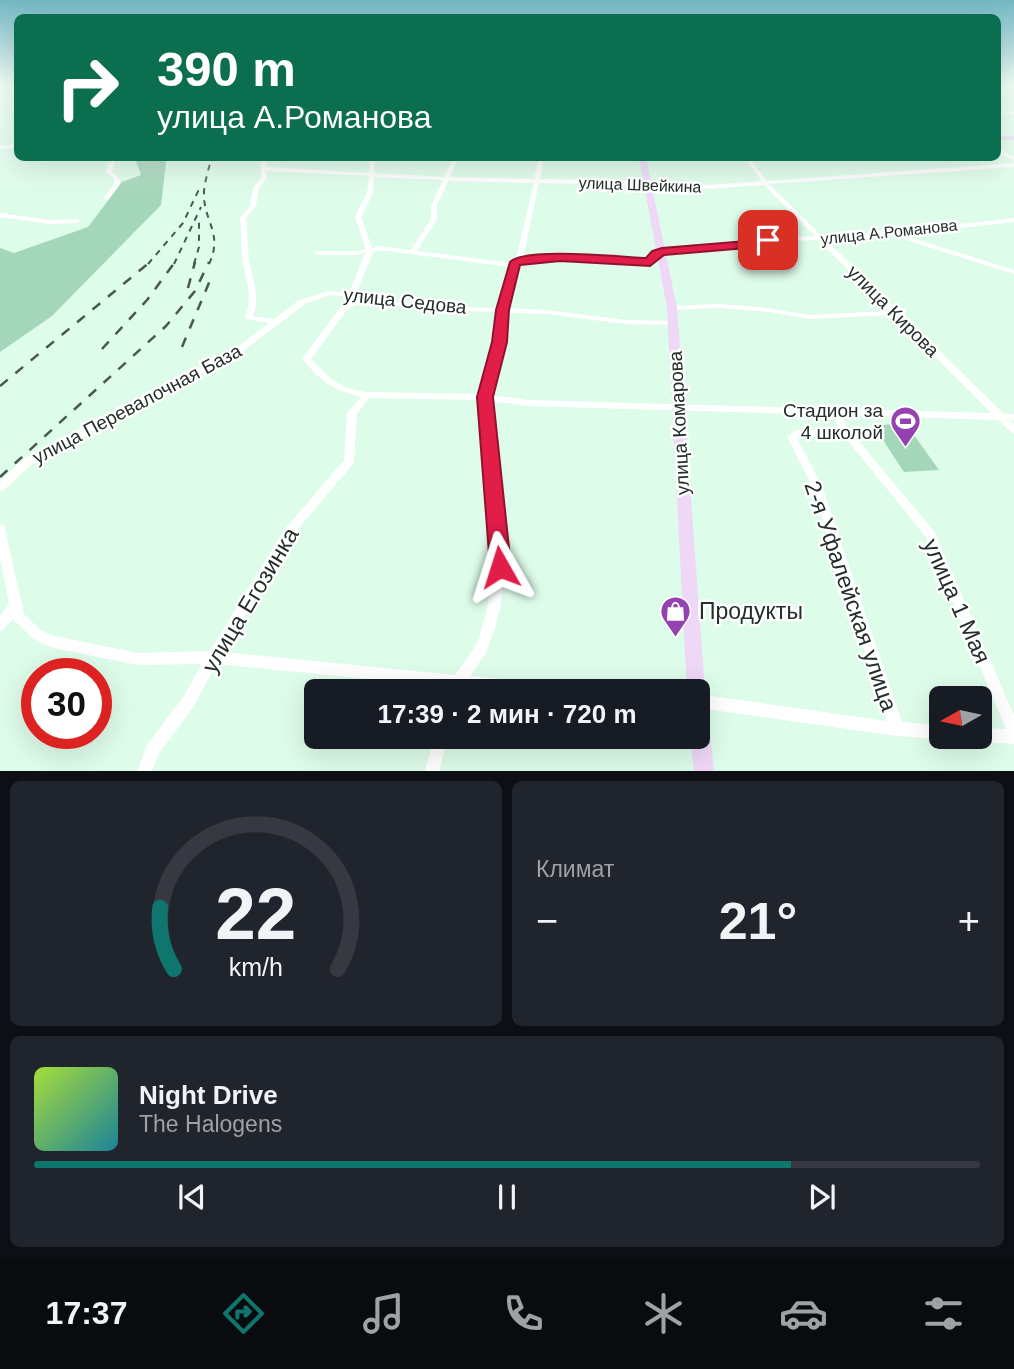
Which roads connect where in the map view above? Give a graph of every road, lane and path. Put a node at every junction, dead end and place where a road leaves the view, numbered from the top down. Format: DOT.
graph roads {
  1 [pos="112,161"];
  2 [pos="264,161"];
  3 [pos="372,161"];
  4 [pos="455,161"];
  5 [pos="541,161"];
  6 [pos="643,161"];
  7 [pos="749,161"];
  8 [pos="1014,165"];
  9 [pos="265,169"];
  10 [pos="370,175"];
  11 [pos="448,179"];
  12 [pos="537,182"];
  13 [pos="647,184"];
  14 [pos="767,185"];
  15 [pos="107,198"];
  16 [pos="0,215"];
  17 [pos="1014,220"];
  18 [pos="77,221"];
  19 [pos="883,232"];
  20 [pos="821,239"];
  21 [pos="370,250"];
  22 [pos="414,251"];
  23 [pos="662,252"];
  24 [pos="317,253"];
  25 [pos="516,262"];
  26 [pos="1014,272"];
  27 [pos="352,295"];
  28 [pos="254,298"];
  29 [pos="373,302"];
  30 [pos="672,308"];
  31 [pos="503,310"];
  32 [pos="894,313"];
  33 [pos="275,322"];
  34 [pos="673,323"];
  35 [pos="367,395"];
  36 [pos="485,397"];
  37 [pos="676,406"];
  38 [pos="835,413"];
  39 [pos="1002,417"];
  40 [pos="1014,417"];
  41 [pos="1014,430"];
  42 [pos="847,433"];
  43 [pos="0,487"];
  44 [pos="0,529"];
  45 [pos="14,608"];
  46 [pos="0,625"];
  47 [pos="213,657"];
  48 [pos="397,679"];
  49 [pos="460,679"];
  50 [pos="695,679"];
  51 [pos="710,703"];
  52 [pos="897,729"];
  53 [pos="929,731"];
  54 [pos="1014,731"];
  55 [pos="992,735"];
  56 [pos="1014,737"];
  57 [pos="438,749"];
  58 [pos="702,749"];
  59 [pos="145,771"];
  60 [pos="432,771"];
  61 [pos="704,771"];
  1 -- 15 [label="street"];
  2 -- 9 [label="street"];
  3 -- 10 [label="street"];
  4 -- 11 [label="street"];
  5 -- 12 [label="street"];
  6 -- 13 [label="street, улица Комарова"];
  7 -- 14 [label="street, улица Кирова"];
  8 -- 14 [label="street, улица Швейкина"];
  9 -- 10 [label="street, улица Швейкина"];
  9 -- 28 [label="street"];
  10 -- 11 [label="street, улица Швейкина"];
  10 -- 21 [label="street"];
  11 -- 12 [label="street, улица Швейкина"];
  11 -- 22 [label="street"];
  12 -- 13 [label="street, улица Швейкина"];
  12 -- 25 [label="street"];
  13 -- 14 [label="street, улица Швейкина"];
  13 -- 23 [label="street, улица Комарова"];
  14 -- 20 [label="street, улица Кирова"];
  16 -- 18 [label="street"];
  17 -- 19 [label="street, улица А.Романова"];
  19 -- 20 [label="street, улица А.Романова"];
  19 -- 26 [label="street"];
  20 -- 23 [label="street, улица А.Романова"];
  20 -- 32 [label="street, улица Кирова"];
  21 -- 22 [label="street, улица А.Романова"];
  21 -- 24 [label="street"];
  21 -- 27 [label="street"];
  22 -- 25 [label="street, улица А.Романова"];
  23 -- 25 [label="street, улица А.Романова"];
  23 -- 30 [label="street, улица Комарова"];
  25 -- 31 [label="street"];
  27 -- 29 [label="street, улица Седова"];
  27 -- 33 [label="street, улица Седова"];
  28 -- 33 [label="street"];
  29 -- 31 [label="street, улица Седова"];
  29 -- 35 [label="street"];
  30 -- 32 [label="street"];
  30 -- 34 [label="street, улица Комарова"];
  31 -- 34 [label="street, улица Седова"];
  31 -- 36 [label="street"];
  32 -- 39 [label="street, улица Кирова"];
  33 -- 43 [label="street, улица Перевалочная База"];
  34 -- 37 [label="street, улица Комарова"];
  35 -- 36 [label="street"];
  35 -- 47 [label="street, улица Егозинка"];
  36 -- 37 [label="street"];
  36 -- 49 [label="street"];
  37 -- 38 [label="street"];
  37 -- 50 [label="street, улица Комарова"];
  38 -- 39 [label="street"];
  38 -- 42 [label="street, улица 1 Мая"];
  39 -- 40 [label="street"];
  39 -- 41 [label="street, улица Кирова"];
  42 -- 52 [label="street, 2-я Уфалейская улица"];
  42 -- 54 [label="street, улица 1 Мая"];
  44 -- 45 [label="street"];
  45 -- 46 [label="street"];
  45 -- 47 [label="street"];
  47 -- 48 [label="street"];
  47 -- 59 [label="street, улица Егозинка"];
  51 -- 52 [label="street"];
  52 -- 53 [label="street"];
  55 -- 56 [label="street"];
  57 -- 60 [label="street"];
  58 -- 61 [label="street"];
}
